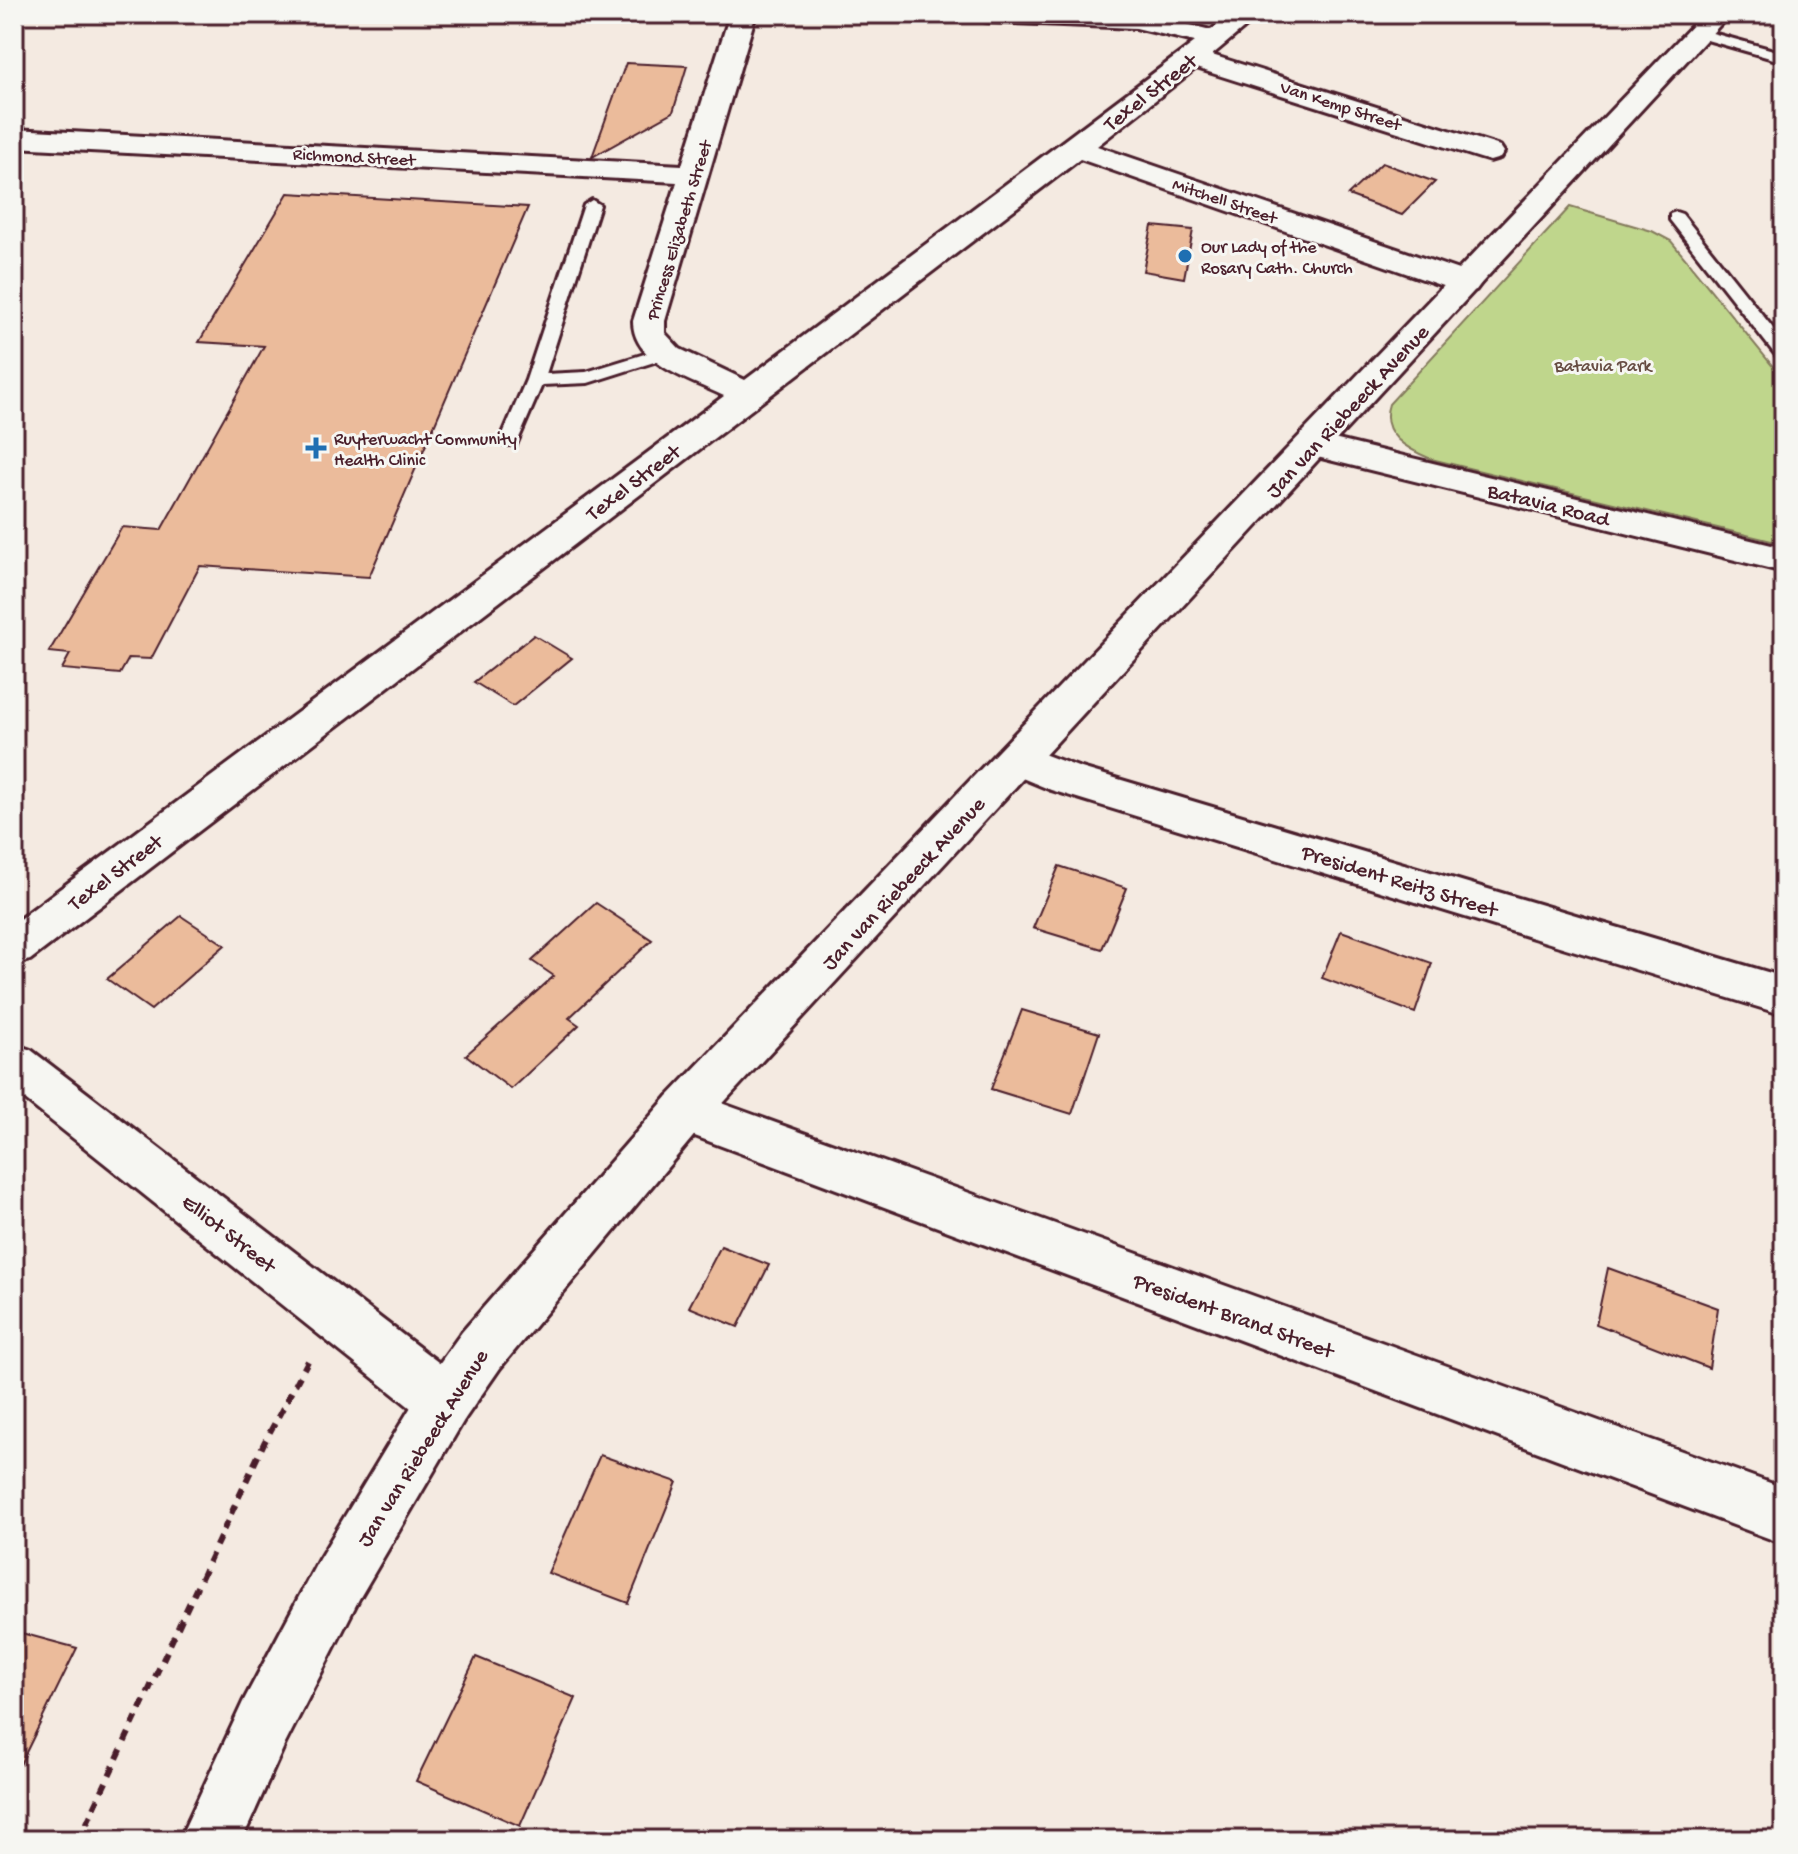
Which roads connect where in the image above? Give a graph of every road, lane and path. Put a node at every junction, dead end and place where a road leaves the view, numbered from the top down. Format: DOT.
graph roads {
  1 [pos="743,14"];
  2 [pos="988,14"];
  3 [pos="1248,14"];
  4 [pos="1095,16"];
  5 [pos="1707,24"];
  6 [pos="1203,49"];
  7 [pos="1784,58"];
  8 [pos="14,138"];
  9 [pos="1076,148"];
  10 [pos="1490,152"];
  11 [pos="694,174"];
  12 [pos="592,205"];
  13 [pos="1676,217"];
  14 [pos="1465,283"];
  15 [pos="664,353"];
  16 [pos="1784,354"];
  17 [pos="535,380"];
  18 [pos="748,394"];
  19 [pos="509,441"];
  20 [pos="1313,445"];
  21 [pos="1784,560"];
  22 [pos="1017,759"];
  23 [pos="14,947"];
  24 [pos="1784,996"];
  25 [pos="14,1064"];
  26 [pos="685,1111"];
  27 [pos="311,1357"];
  28 [pos="445,1401"];
  29 [pos="1784,1516"];
  30 [pos="79,1840"];
  31 [pos="210,1840"];
  1 -- 11 [label="street, Princess Elizabeth Street"];
  2 -- 4 [label="street, Van Kemp Street"];
  3 -- 6 [label="street, Texel Street"];
  4 -- 6 [label="street, Van Kemp Street"];
  5 -- 7 [label="lane"];
  5 -- 14 [label="street, Jan van Riebeeck Avenue"];
  6 -- 9 [label="street, Texel Street"];
  6 -- 10 [label="street, Van Kemp Street"];
  8 -- 11 [label="street, Richmond Street"];
  9 -- 14 [label="street, Mitchell Street"];
  9 -- 18 [label="street, Texel Street"];
  11 -- 15 [label="street, Princess Elizabeth Street"];
  12 -- 17 [label="lane"];
  13 -- 16 [label="lane"];
  14 -- 20 [label="street, Jan van Riebeeck Avenue"];
  15 -- 17 [label="lane"];
  15 -- 18 [label="street, Princess Elizabeth Street"];
  17 -- 19 [label="lane"];
  18 -- 23 [label="street, Texel Street"];
  20 -- 21 [label="street, Batavia Road"];
  20 -- 22 [label="street, Jan van Riebeeck Avenue"];
  22 -- 24 [label="street, President Reitz Street"];
  22 -- 26 [label="street, Jan van Riebeeck Avenue"];
  25 -- 28 [label="street, Elliot Street"];
  26 -- 28 [label="street, Jan van Riebeeck Avenue"];
  26 -- 29 [label="street, President Brand Street"];
  27 -- 30 [label="path"];
  28 -- 31 [label="street, Jan van Riebeeck Avenue"];
}
